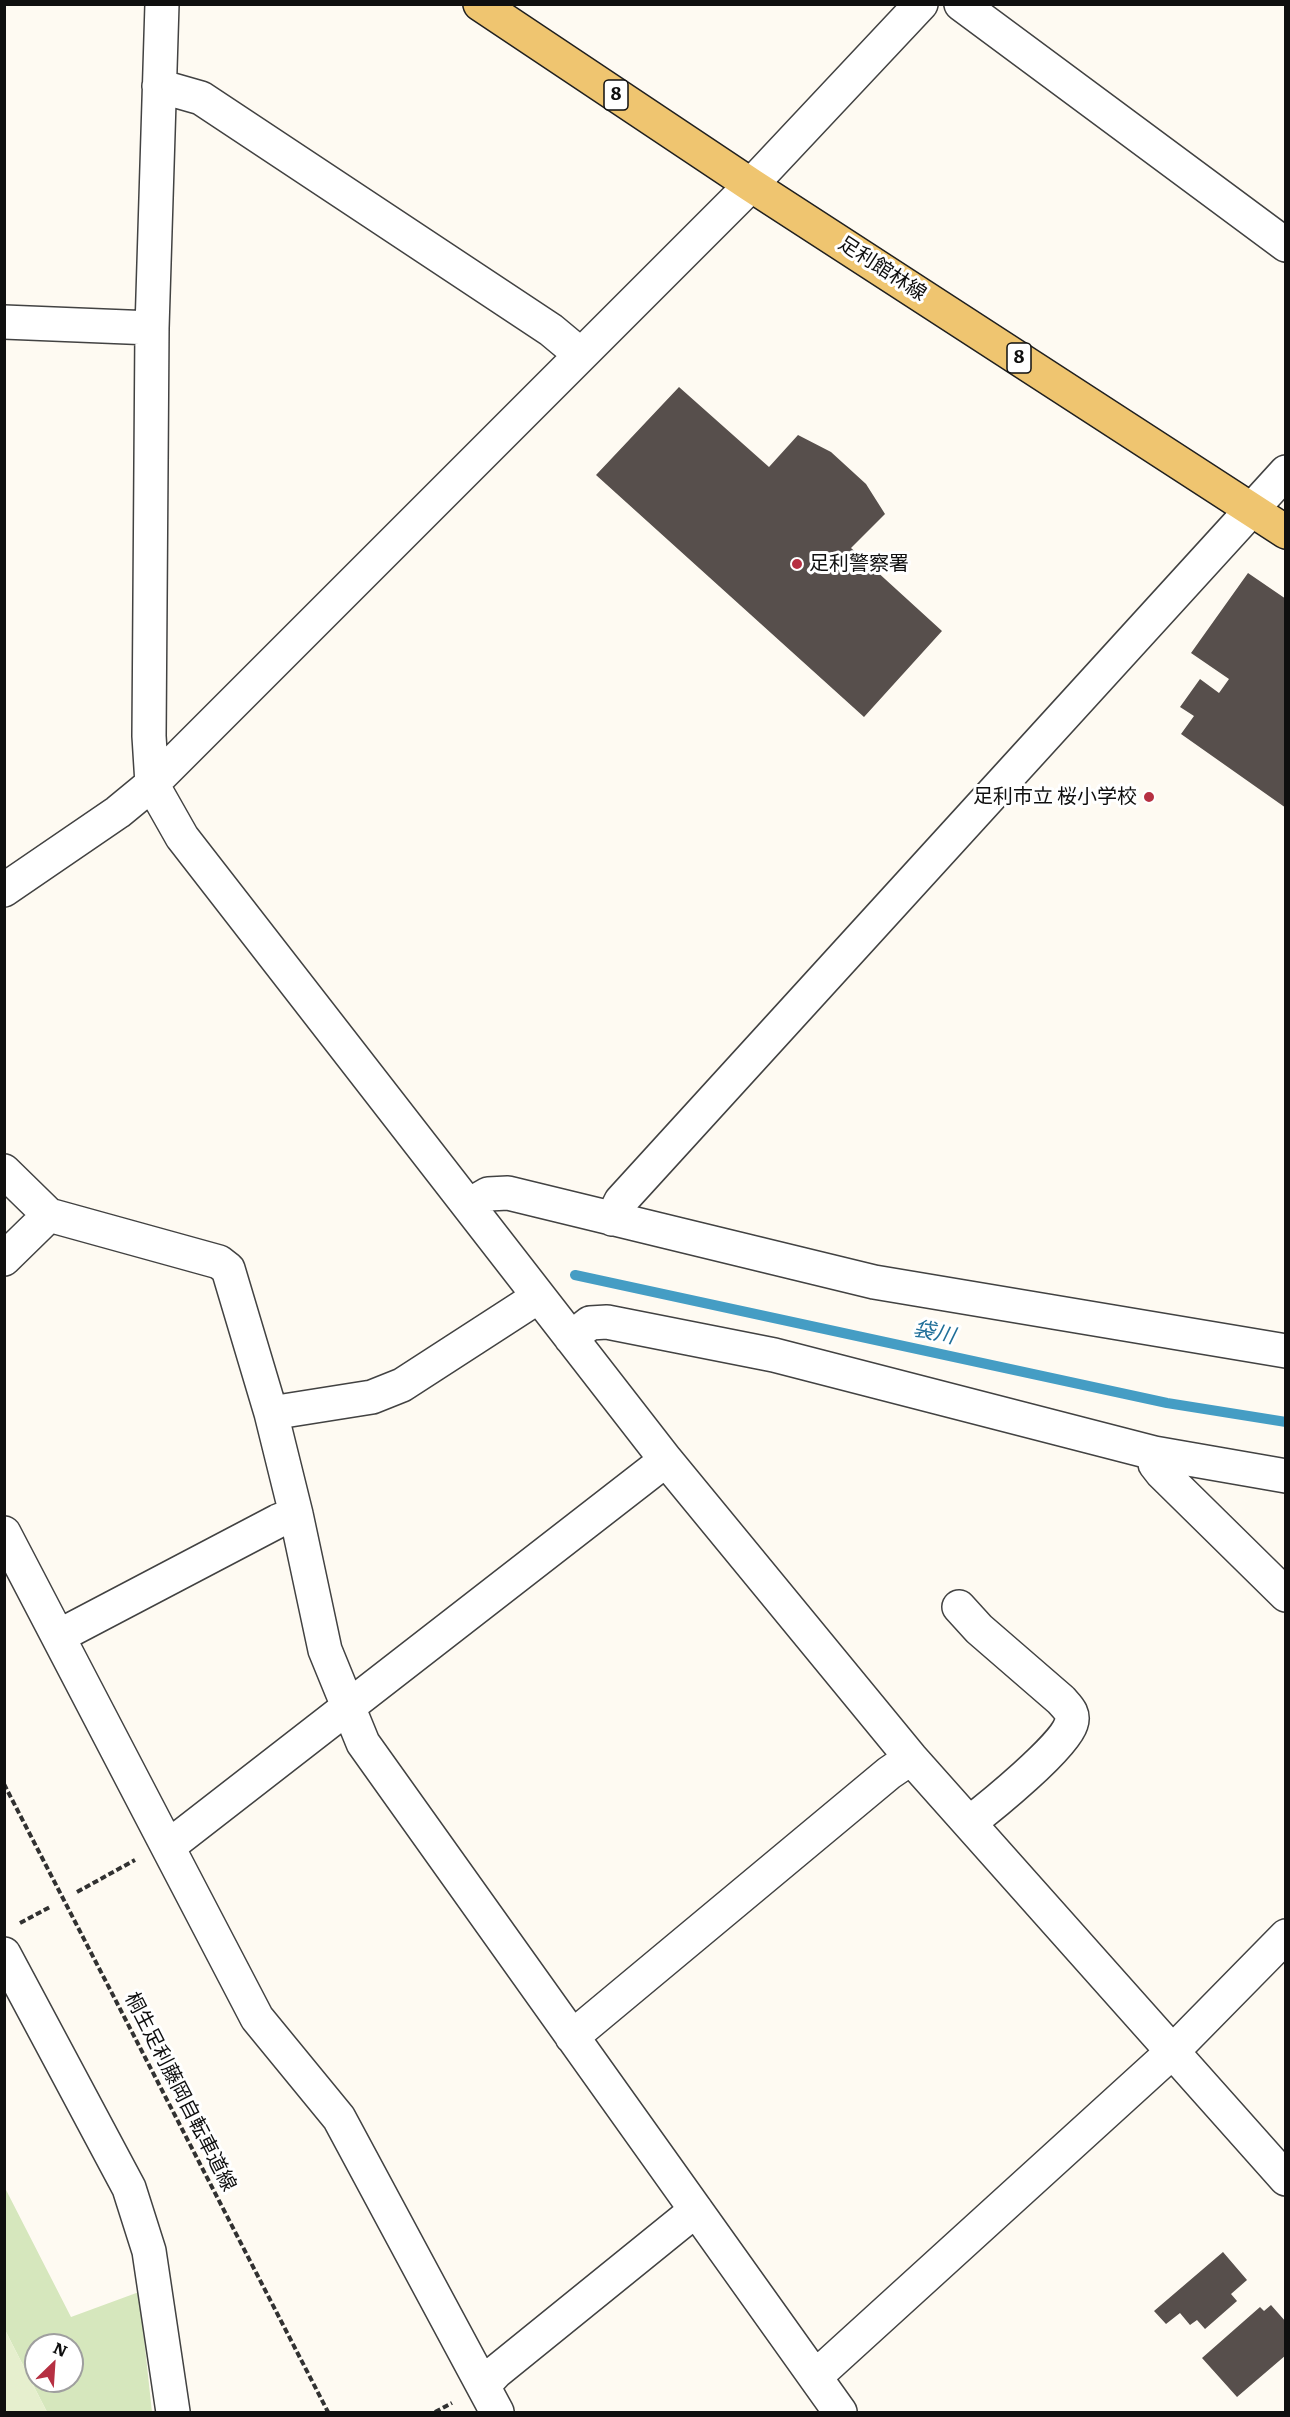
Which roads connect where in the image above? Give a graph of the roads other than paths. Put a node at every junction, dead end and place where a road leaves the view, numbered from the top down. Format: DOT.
graph roads {
  1 [pos="162,4"];
  2 [pos="480,4"];
  3 [pos="921,4"];
  4 [pos="961,4"];
  5 [pos="159,86"];
  6 [pos="751,185"];
  7 [pos="1286,245"];
  8 [pos="4,322"];
  9 [pos="152,328"];
  10 [pos="582,355"];
  11 [pos="1286,472"];
  12 [pos="1250,508"];
  13 [pos="1286,531"];
  14 [pos="152,784"];
  15 [pos="4,890"];
  16 [pos="4,1171"];
  17 [pos="469,1205"];
  18 [pos="49,1215"];
  19 [pos="612,1219"];
  20 [pos="4,1259"];
  21 [pos="538,1297"];
  22 [pos="571,1338"];
  23 [pos="1286,1351"];
  24 [pos="271,1413"];
  25 [pos="1154,1453"];
  26 [pos="666,1460"];
  27 [pos="1286,1476"];
  28 [pos="296,1514"];
  29 [pos="4,1533"];
  30 [pos="1286,1595"];
  31 [pos="959,1607"];
  32 [pos="59,1636"];
  33 [pos="348,1707"];
  34 [pos="911,1758"];
  35 [pos="969,1823"];
  36 [pos="169,1846"];
  37 [pos="1286,1936"];
  38 [pos="9,1940"];
  39 [pos="572,2037"];
  40 [pos="1171,2053"];
  41 [pos="1286,2179"];
  42 [pos="696,2210"];
  43 [pos="815,2377"];
  44 [pos="490,2399"];
  45 [pos="173,2412"];
  46 [pos="840,2412"];
  1 -- 5 [label="street"];
  2 -- 6 [label="main road, 足利館林線 / 8"];
  3 -- 6 [label="street"];
  4 -- 7 [label="street"];
  5 -- 9 [label="street"];
  5 -- 10 [label="street"];
  6 -- 10 [label="street"];
  6 -- 12 [label="main road, 足利館林線 / 8"];
  8 -- 9 [label="street"];
  9 -- 14 [label="street"];
  10 -- 14 [label="street"];
  11 -- 12 [label="street"];
  12 -- 13 [label="main road, 足利館林線 / 8"];
  12 -- 19 [label="street"];
  14 -- 15 [label="street"];
  14 -- 17 [label="street"];
  16 -- 18 [label="street"];
  17 -- 19 [label="street"];
  17 -- 21 [label="street"];
  18 -- 20 [label="street"];
  18 -- 24 [label="street"];
  19 -- 23 [label="street"];
  21 -- 22 [label="street"];
  21 -- 24 [label="street"];
  22 -- 25 [label="street"];
  22 -- 26 [label="street"];
  24 -- 28 [label="street"];
  25 -- 27 [label="street"];
  25 -- 30 [label="street"];
  26 -- 33 [label="street"];
  26 -- 34 [label="street"];
  28 -- 32 [label="street"];
  28 -- 33 [label="street"];
  29 -- 32 [label="street"];
  31 -- 35 [label="street"];
  32 -- 36 [label="street"];
  33 -- 36 [label="street"];
  33 -- 39 [label="street"];
  34 -- 35 [label="street"];
  34 -- 39 [label="street"];
  35 -- 40 [label="street"];
  36 -- 44 [label="street"];
  37 -- 40 [label="street"];
  38 -- 45 [label="street"];
  39 -- 42 [label="street"];
  40 -- 41 [label="street"];
  40 -- 43 [label="street"];
  42 -- 43 [label="street"];
  42 -- 44 [label="street"];
  43 -- 46 [label="street"];
}
